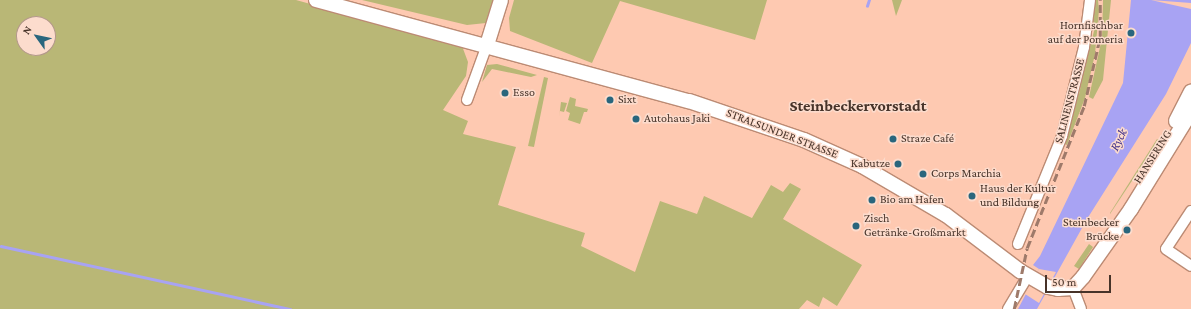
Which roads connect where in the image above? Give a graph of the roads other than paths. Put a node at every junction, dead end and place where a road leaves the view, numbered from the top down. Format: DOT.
graph roads {
  1 [pos="316,0"];
  2 [pos="501,0"];
  3 [pos="1090,0"];
  4 [pos="487,45"];
  5 [pos="1191,92"];
  6 [pos="467,100"];
  7 [pos="1191,112"];
  8 [pos="1183,127"];
  9 [pos="1191,211"];
  10 [pos="1018,244"];
  11 [pos="1191,266"];
  12 [pos="1031,277"];
  13 [pos="1073,288"];
  14 [pos="1008,309"];
  15 [pos="1081,309"];
  1 -- 4 [label="main road, STRALSUNDER STRASSE"];
  2 -- 4 [label="main road"];
  3 -- 10 [label="street, SALINENSTRASSE"];
  4 -- 6 [label="street"];
  4 -- 12 [label="main road, STRALSUNDER STRASSE"];
  5 -- 8 [label="main road, HANSERING"];
  7 -- 8 [label="main road, HANSERING"];
  8 -- 13 [label="main road, HANSERING"];
  9 -- 11 [label="street"];
  12 -- 13 [label="main road, STRALSUNDER STRASSE"];
  12 -- 14 [label="street"];
  13 -- 15 [label="street"];
}
